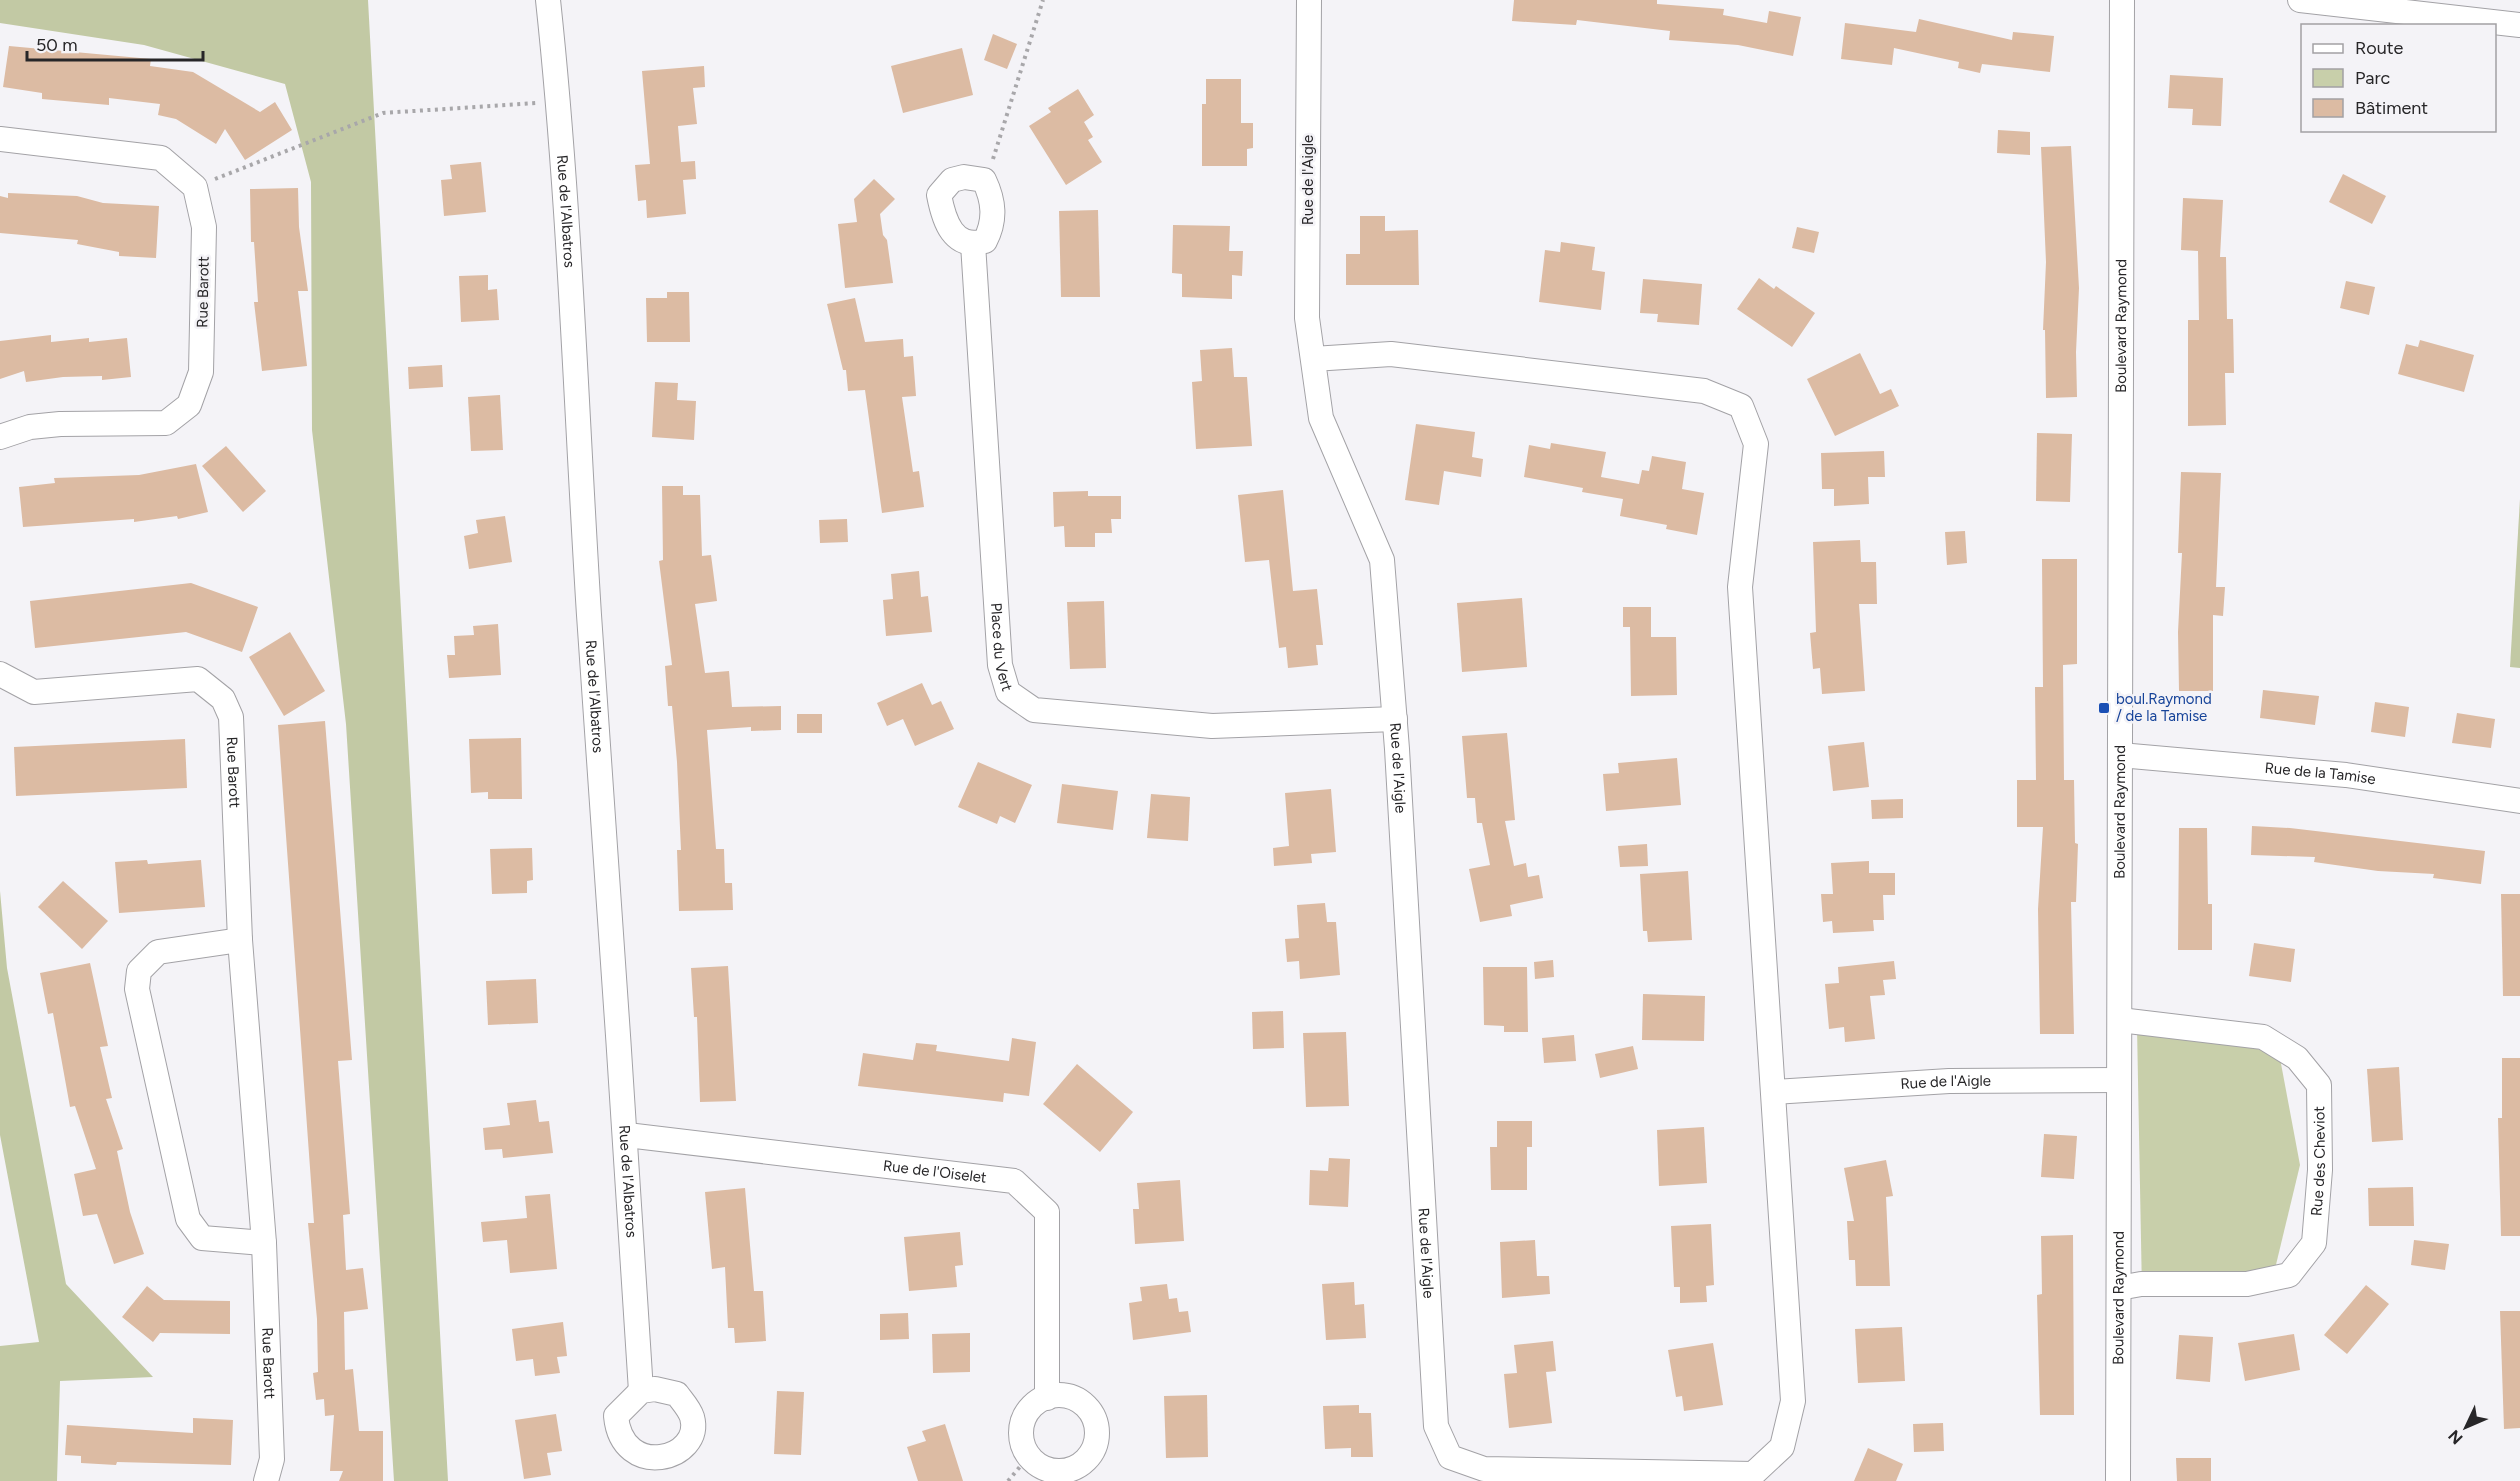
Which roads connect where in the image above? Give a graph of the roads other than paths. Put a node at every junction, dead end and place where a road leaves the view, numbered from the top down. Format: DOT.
graph roads {
  1 [pos="548,0"];
  2 [pos="1309,0"];
  3 [pos="2122,0"];
  4 [pos="2300,0"];
  5 [pos="2520,25"];
  6 [pos="0,139"];
  7 [pos="973,244"];
  8 [pos="1313,359"];
  9 [pos="0,437"];
  10 [pos="0,674"];
  11 [pos="1395,719"];
  12 [pos="2120,755"];
  13 [pos="2520,801"];
  14 [pos="240,939"];
  15 [pos="2120,1020"];
  16 [pos="2118,1080"];
  17 [pos="1775,1092"];
  18 [pos="627,1135"];
  19 [pos="264,1243"];
  20 [pos="2119,1288"];
  21 [pos="641,1391"];
  22 [pos="1047,1398"];
  23 [pos="266,1481"];
  24 [pos="2118,1481"];
  1 -- 18 [label="street, Rue de l'Albatros"];
  2 -- 8 [label="street, Rue de l'Aigle"];
  3 -- 12 [label="street, Boulevard Raymond"];
  4 -- 5 [label="street"];
  6 -- 9 [label="street, Rue Barott"];
  7 -- 11 [label="street, Place du Vert"];
  8 -- 11 [label="street, Rue de l'Aigle"];
  8 -- 17 [label="street, Rue de l'Aigle"];
  10 -- 14 [label="street, Rue Barott"];
  11 -- 17 [label="street, Rue de l'Aigle"];
  12 -- 13 [label="street, Rue de la Tamise"];
  12 -- 15 [label="street, Boulevard Raymond"];
  14 -- 19 [label="street, Rue Barott"];
  14 -- 19 [label="street"];
  15 -- 16 [label="street, Boulevard Raymond"];
  15 -- 20 [label="street, Rue des Cheviot"];
  16 -- 17 [label="street, Rue de l'Aigle"];
  16 -- 20 [label="street, Boulevard Raymond"];
  18 -- 21 [label="street, Rue de l'Albatros"];
  18 -- 22 [label="street, Rue de l'Oiselet"];
  19 -- 23 [label="street, Rue Barott"];
  20 -- 24 [label="street, Boulevard Raymond"];
  22 -- 22 [label="street"];
}
